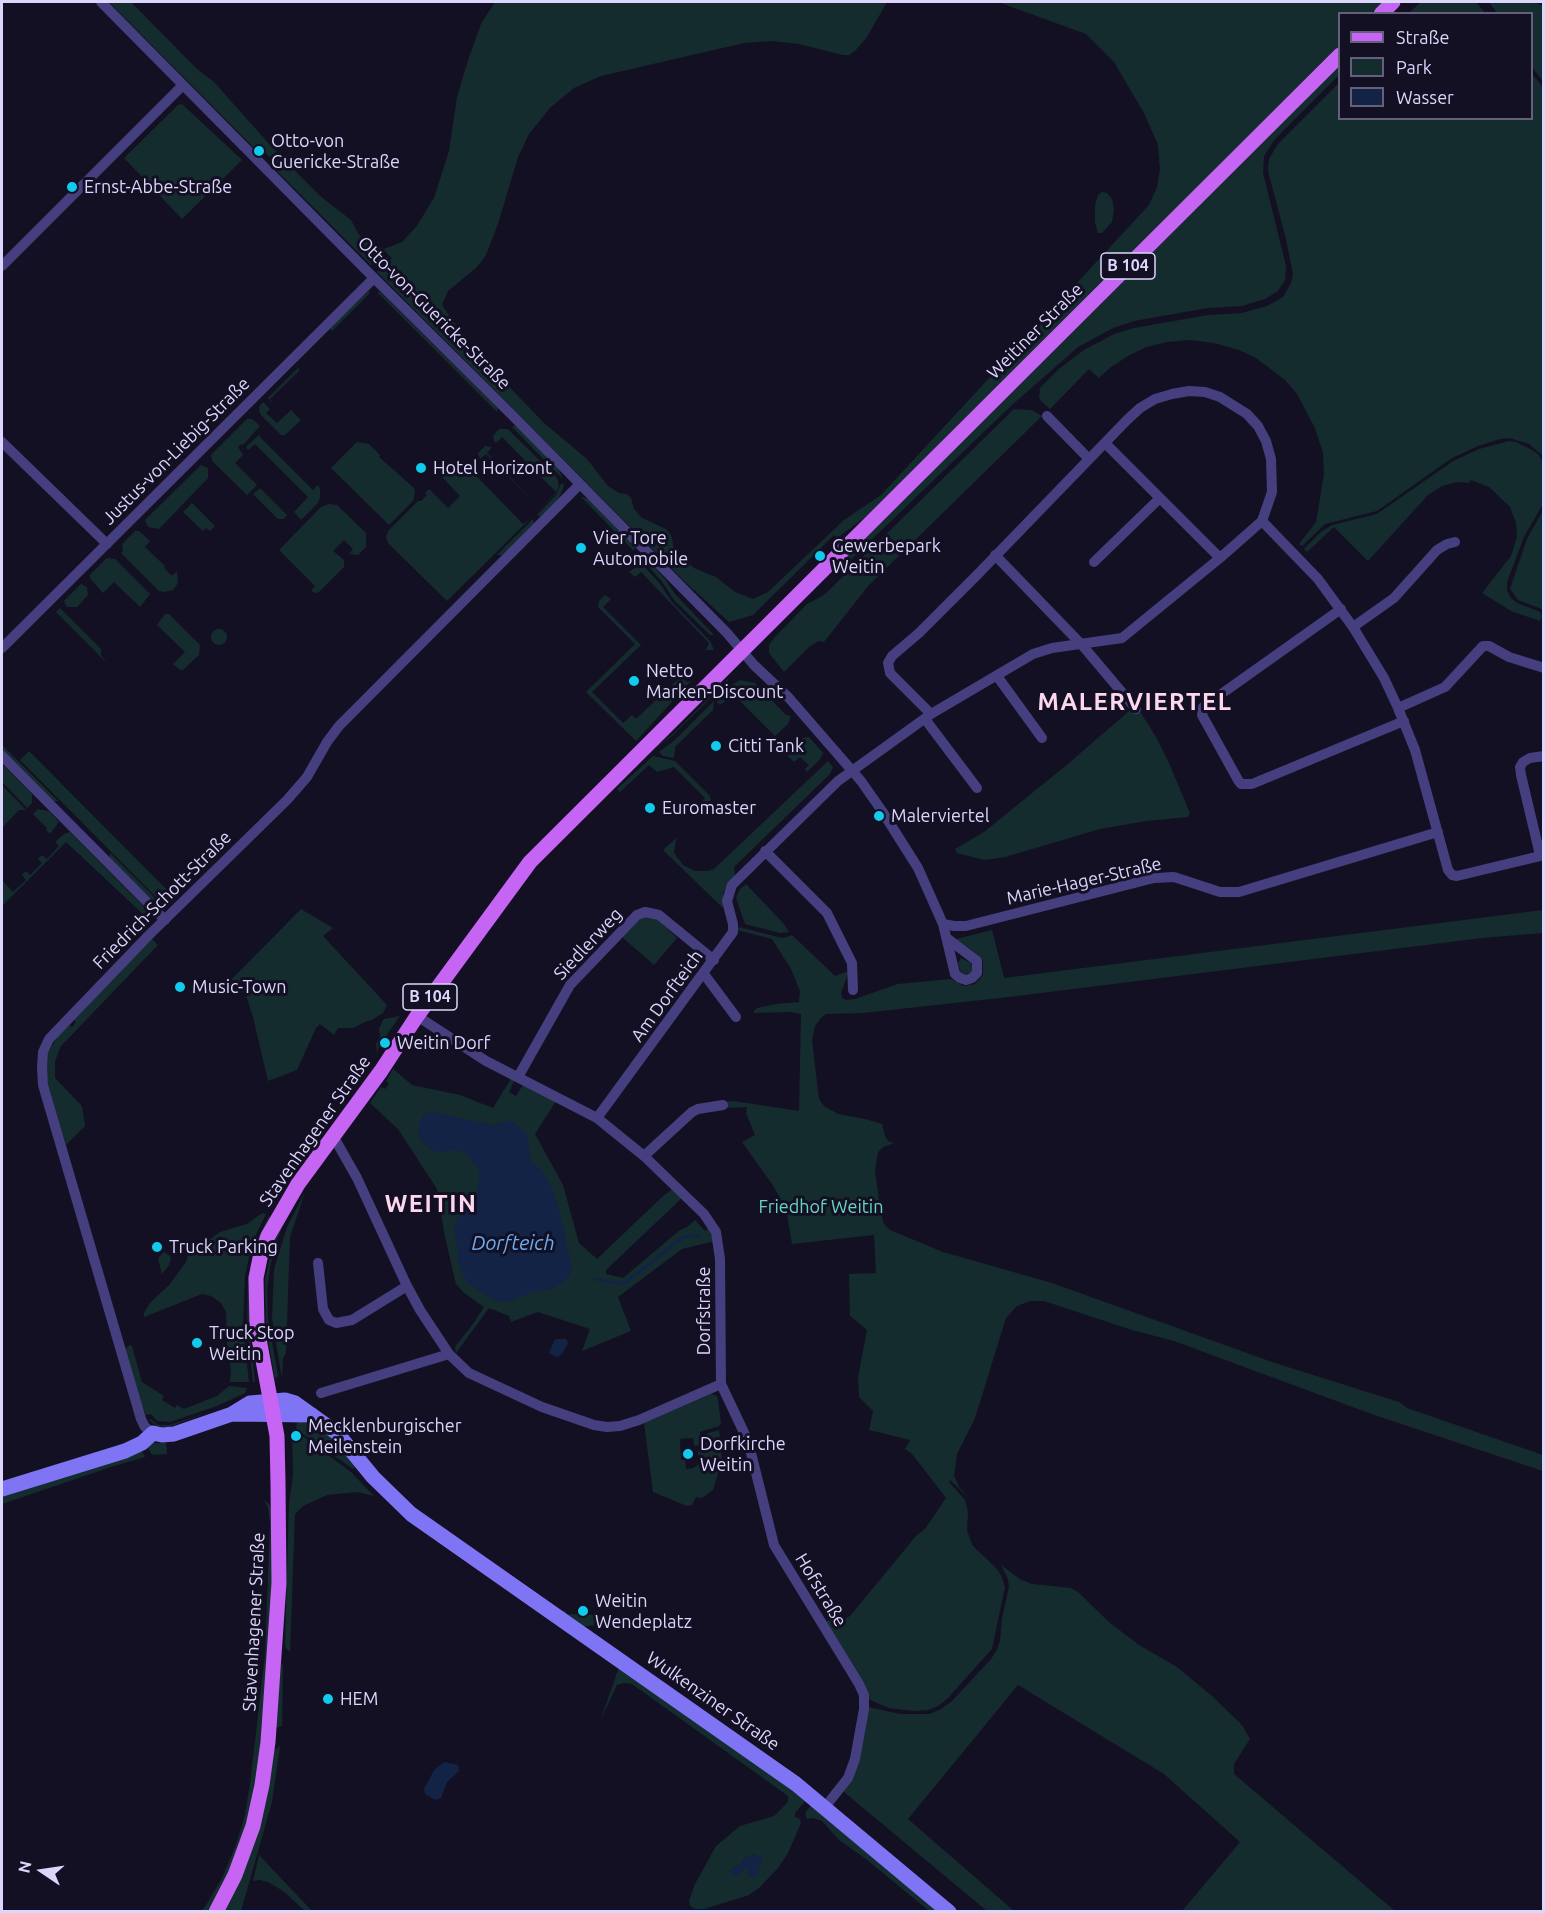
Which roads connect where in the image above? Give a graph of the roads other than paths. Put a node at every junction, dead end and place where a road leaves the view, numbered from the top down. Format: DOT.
graph roads {
  1 [pos="101,2"];
  2 [pos="1338,57"];
  3 [pos="183,85"];
  4 [pos="2,266"];
  5 [pos="374,278"];
  6 [pos="1047,416"];
  7 [pos="2,442"];
  8 [pos="1105,443"];
  9 [pos="1089,459"];
  10 [pos="580,484"];
  11 [pos="1160,498"];
  12 [pos="1262,521"];
  13 [pos="1455,542"];
  14 [pos="106,544"];
  15 [pos="995,555"];
  16 [pos="1220,558"];
  17 [pos="1094,562"];
  18 [pos="1341,609"];
  19 [pos="1353,627"];
  20 [pos="758,635"];
  21 [pos="1082,645"];
  22 [pos="2,648"];
  23 [pos="742,651"];
  24 [pos="1544,668"];
  25 [pos="997,676"];
  26 [pos="1398,708"];
  27 [pos="1136,709"];
  28 [pos="928,717"];
  29 [pos="1404,721"];
  30 [pos="1042,738"];
  31 [pos="2,756"];
  32 [pos="1544,756"];
  33 [pos="851,770"];
  34 [pos="977,788"];
  35 [pos="1438,832"];
  36 [pos="765,850"];
  37 [pos="1542,855"];
  38 [pos="165,920"];
  39 [pos="943,924"];
  40 [pos="948,939"];
  41 [pos="714,960"];
  42 [pos="704,974"];
  43 [pos="854,990"];
  44 [pos="417,1016"];
  45 [pos="736,1017"];
  46 [pos="518,1077"];
  47 [pos="723,1105"];
  48 [pos="597,1118"];
  49 [pos="330,1137"];
  50 [pos="644,1156"];
  51 [pos="318,1263"];
  52 [pos="407,1286"];
  53 [pos="449,1354"];
  54 [pos="721,1384"];
  55 [pos="321,1393"];
  56 [pos="271,1408"];
  57 [pos="153,1433"];
  58 [pos="2,1489"];
  59 [pos="825,1807"];
  60 [pos="216,1911"];
  61 [pos="949,1911"];
  1 -- 3 [label="street, Otto-von-Guericke-Straße"];
  2 -- 20 [label="main road, Weitiner Straße / B 104"];
  3 -- 4 [label="street"];
  3 -- 5 [label="street, Otto-von-Guericke-Straße"];
  5 -- 10 [label="street, Otto-von-Guericke-Straße"];
  5 -- 14 [label="street, Justus-von-Liebig-Straße"];
  6 -- 9 [label="street"];
  7 -- 14 [label="street"];
  8 -- 9 [label="street"];
  8 -- 11 [label="street"];
  8 -- 12 [label="street"];
  9 -- 15 [label="street"];
  10 -- 23 [label="street, Otto-von-Guericke-Straße"];
  10 -- 38 [label="street, Friedrich-Schott-Straße"];
  11 -- 16 [label="street"];
  11 -- 17 [label="street"];
  12 -- 16 [label="street"];
  12 -- 18 [label="street"];
  13 -- 19 [label="street"];
  14 -- 22 [label="street, Justus-von-Liebig-Straße"];
  15 -- 21 [label="street"];
  15 -- 28 [label="street"];
  16 -- 21 [label="street"];
  18 -- 19 [label="street"];
  18 -- 29 [label="street"];
  19 -- 26 [label="street"];
  20 -- 23 [label="main road, Stavenhagener Straße / B 104"];
  21 -- 25 [label="street"];
  21 -- 27 [label="street"];
  23 -- 33 [label="street, Otto-von-Guericke-Straße"];
  23 -- 44 [label="main road, Stavenhagener Straße / B 104"];
  24 -- 26 [label="street"];
  25 -- 28 [label="street"];
  25 -- 30 [label="street"];
  26 -- 29 [label="street"];
  28 -- 33 [label="street"];
  28 -- 34 [label="street"];
  29 -- 35 [label="street"];
  31 -- 38 [label="street"];
  32 -- 37 [label="street"];
  33 -- 36 [label="street"];
  33 -- 39 [label="street, Otto-von-Guericke-Straße"];
  35 -- 37 [label="street"];
  35 -- 39 [label="street, Marie-Hager-Straße"];
  36 -- 41 [label="street, Am Dorfteich"];
  36 -- 43 [label="street"];
  38 -- 57 [label="street, Friedrich-Schott-Straße"];
  39 -- 40 [label="street, Otto-von-Guericke-Straße"];
  41 -- 42 [label="street, Am Dorfteich"];
  41 -- 46 [label="street, Siedlerweg"];
  42 -- 45 [label="street"];
  42 -- 48 [label="street, Am Dorfteich"];
  44 -- 46 [label="street, Dorfstraße"];
  44 -- 49 [label="main road, Stavenhagener Straße / B 104"];
  46 -- 48 [label="street, Dorfstraße"];
  47 -- 50 [label="street"];
  48 -- 50 [label="street, Dorfstraße"];
  49 -- 52 [label="street"];
  49 -- 56 [label="main road, Stavenhagener Straße / B 104"];
  50 -- 54 [label="street, Dorfstraße"];
  51 -- 52 [label="street"];
  52 -- 53 [label="street"];
  53 -- 54 [label="street"];
  53 -- 55 [label="street"];
  54 -- 59 [label="street, Hofstraße"];
  56 -- 57 [label="main road, Wulkenziner Straße"];
  56 -- 59 [label="main road, Wulkenziner Straße"];
  56 -- 60 [label="main road, Stavenhagener Straße / B 104"];
  57 -- 58 [label="main road"];
  59 -- 61 [label="main road, Wulkenziner Straße"];
}
